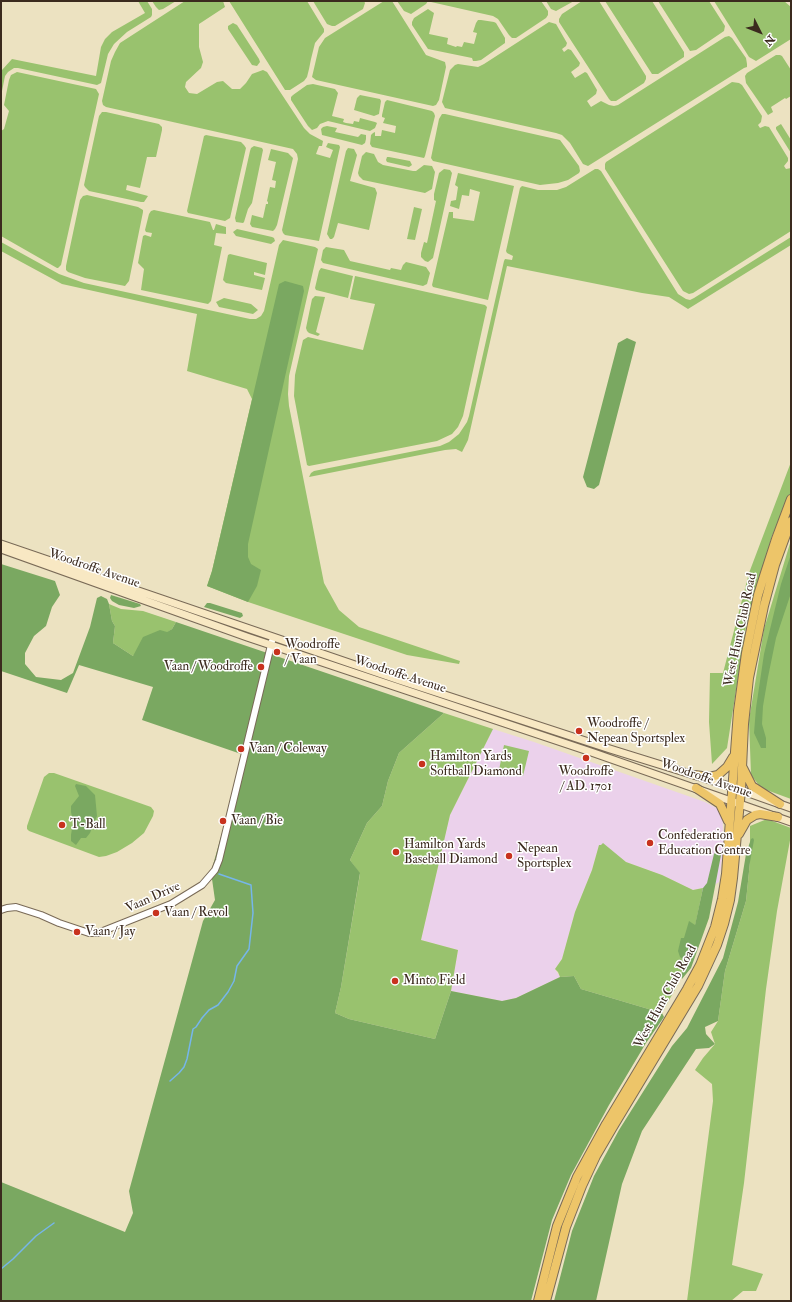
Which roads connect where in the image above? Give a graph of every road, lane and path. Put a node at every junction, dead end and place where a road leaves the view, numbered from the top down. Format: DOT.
graph roads {
  1 [pos="791,500"];
  2 [pos="791,521"];
  3 [pos="1,544"];
  4 [pos="1,550"];
  5 [pos="272,641"];
  6 [pos="610,749"];
  7 [pos="735,754"];
  8 [pos="607,757"];
  9 [pos="742,766"];
  10 [pos="695,775"];
  11 [pos="732,787"];
  12 [pos="696,788"];
  13 [pos="741,790"];
  14 [pos="731,801"];
  15 [pos="739,804"];
  16 [pos="780,804"];
  17 [pos="791,808"];
  18 [pos="778,817"];
  19 [pos="791,822"];
  20 [pos="729,824"];
  21 [pos="737,836"];
  22 [pos="1,910"];
  23 [pos="538,1301"];
  24 [pos="546,1301"];
  1 -- 7 [label="main road, West Hunt Club Road"];
  2 -- 9 [label="main road, West Hunt Club Road"];
  3 -- 5 [label="main road, Woodroffe Avenue"];
  4 -- 5 [label="main road, Woodroffe Avenue"];
  5 -- 6 [label="main road, Woodroffe Avenue"];
  5 -- 8 [label="main road, Woodroffe Avenue"];
  5 -- 22 [label="street, Vaan Drive"];
  6 -- 8 [label="main road"];
  6 -- 10 [label="main road, Woodroffe Avenue"];
  7 -- 10 [label="main road"];
  7 -- 11 [label="main road, West Hunt Club Road"];
  8 -- 12 [label="main road, Woodroffe Avenue"];
  9 -- 13 [label="main road, West Hunt Club Road"];
  9 -- 16 [label="main road"];
  10 -- 11 [label="main road, Woodroffe Avenue"];
  11 -- 13 [label="main road, Woodroffe Avenue"];
  11 -- 14 [label="main road, West Hunt Club Road"];
  12 -- 14 [label="main road, Woodroffe Avenue"];
  12 -- 20 [label="main road"];
  13 -- 15 [label="main road, West Hunt Club Road"];
  13 -- 16 [label="main road, Woodroffe Avenue"];
  14 -- 15 [label="main road, Woodroffe Avenue"];
  14 -- 20 [label="main road, West Hunt Club Road"];
  15 -- 18 [label="main road, Woodroffe Avenue"];
  15 -- 21 [label="main road, West Hunt Club Road"];
  16 -- 17 [label="main road, Woodroffe Avenue"];
  18 -- 19 [label="main road, Woodroffe Avenue"];
  18 -- 21 [label="main road"];
  20 -- 23 [label="main road, West Hunt Club Road"];
  21 -- 24 [label="main road, West Hunt Club Road"];
}
